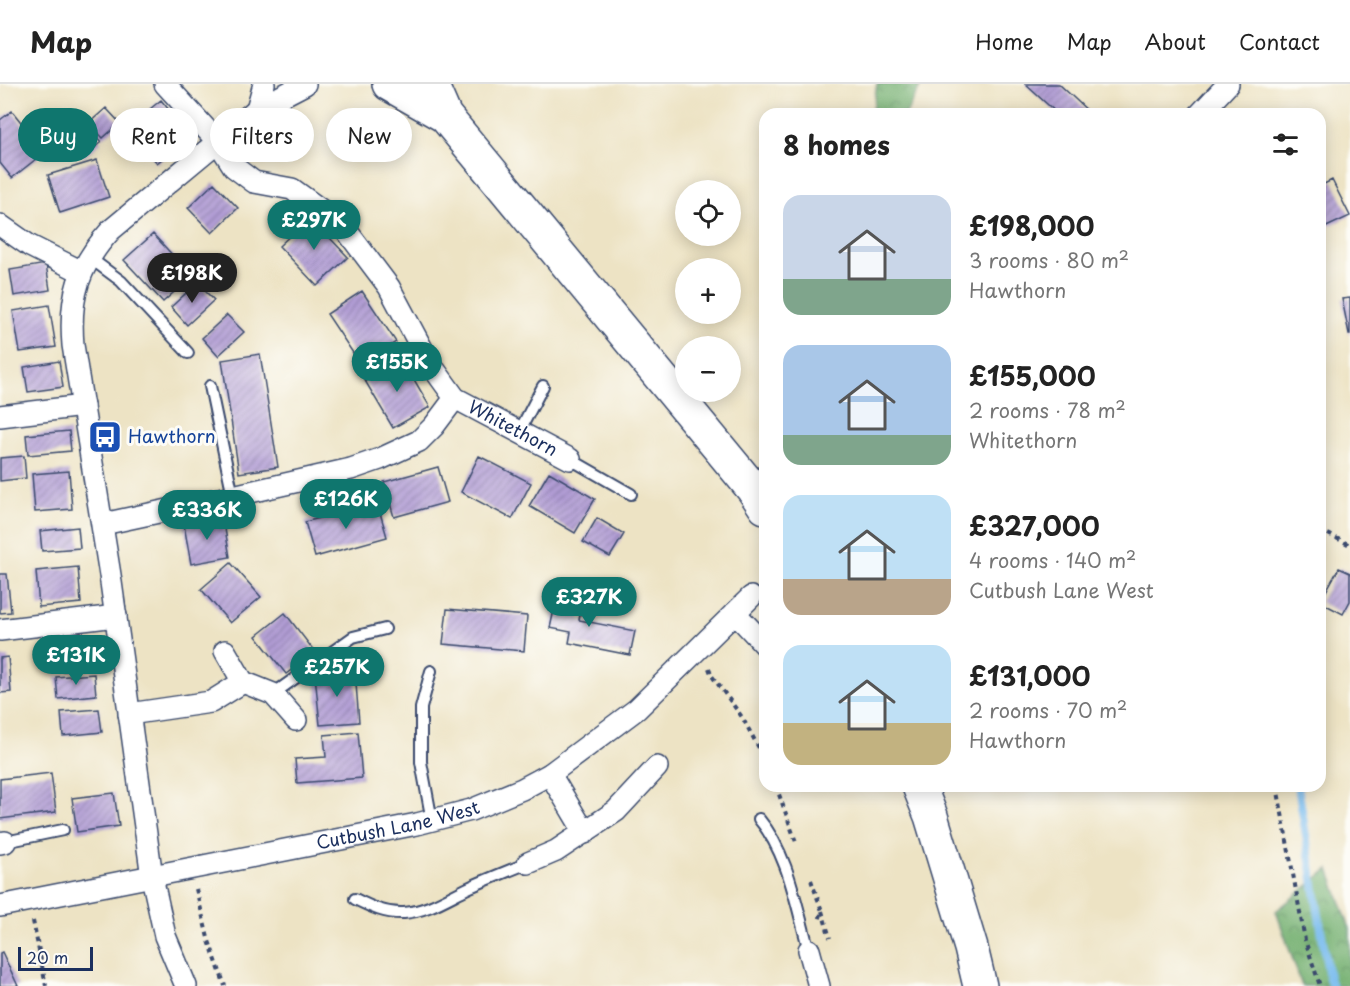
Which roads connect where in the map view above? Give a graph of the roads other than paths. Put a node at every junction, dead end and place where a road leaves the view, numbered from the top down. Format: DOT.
graph roads {
  1 [pos="165,84"];
  2 [pos="264,84"];
  3 [pos="304,84"];
  4 [pos="389,84"];
  5 [pos="431,84"];
  6 [pos="1228,84"];
  7 [pos="257,108"];
  8 [pos="259,108"];
  9 [pos="1206,108"];
  10 [pos="445,116"];
  11 [pos="210,133"];
  12 [pos="210,149"];
  13 [pos="231,162"];
  14 [pos="0,225"];
  15 [pos="86,265"];
  16 [pos="188,353"];
  17 [pos="210,386"];
  18 [pos="543,386"];
  19 [pos="455,398"];
  20 [pos="83,406"];
  21 [pos="0,416"];
  22 [pos="519,432"];
  23 [pos="570,459"];
  24 [pos="631,494"];
  25 [pos="233,496"];
  26 [pos="759,498"];
  27 [pos="103,524"];
  28 [pos="751,597"];
  29 [pos="735,613"];
  30 [pos="116,616"];
  31 [pos="385,629"];
  32 [pos="0,630"];
  33 [pos="759,639"];
  34 [pos="225,651"];
  35 [pos="431,671"];
  36 [pos="243,682"];
  37 [pos="273,694"];
  38 [pos="129,714"];
  39 [pos="296,720"];
  40 [pos="657,767"];
  41 [pos="550,774"];
  42 [pos="922,792"];
  43 [pos="759,819"];
  44 [pos="432,820"];
  45 [pos="63,830"];
  46 [pos="585,833"];
  47 [pos="2,843"];
  48 [pos="528,863"];
  49 [pos="152,877"];
  50 [pos="355,899"];
  51 [pos="0,906"];
  52 [pos="809,950"];
  53 [pos="186,986"];
  54 [pos="819,986"];
  55 [pos="980,986"];
  1 -- 11 [label="street, Whitethorn"];
  2 -- 7 [label="street"];
  3 -- 8 [label="street"];
  4 -- 10 [label="main road"];
  5 -- 10 [label="main road"];
  6 -- 9 [label="street"];
  10 -- 26 [label="main road"];
  12 -- 15 [label="street"];
  13 -- 19 [label="street, Whitethorn"];
  14 -- 15 [label="street"];
  15 -- 16 [label="lane"];
  15 -- 20 [label="street"];
  17 -- 25 [label="lane"];
  18 -- 22 [label="lane"];
  19 -- 22 [label="street, Whitethorn"];
  19 -- 25 [label="street, Whitethorn"];
  20 -- 21 [label="street"];
  20 -- 27 [label="street"];
  22 -- 23 [label="street, Whitethorn"];
  23 -- 24 [label="lane"];
  25 -- 27 [label="street, Whitethorn"];
  27 -- 30 [label="street"];
  28 -- 29 [label="street, Cutbush Lane West"];
  29 -- 33 [label="street"];
  29 -- 41 [label="street, Cutbush Lane West"];
  30 -- 32 [label="street"];
  30 -- 38 [label="street"];
  31 -- 37 [label="lane"];
  34 -- 36 [label="street"];
  35 -- 44 [label="lane"];
  36 -- 37 [label="street"];
  36 -- 38 [label="street"];
  37 -- 39 [label="street"];
  38 -- 49 [label="street"];
  40 -- 46 [label="street"];
  41 -- 44 [label="street, Cutbush Lane West"];
  41 -- 46 [label="street"];
  42 -- 55 [label="main road"];
  43 -- 52 [label="lane"];
  44 -- 49 [label="street, Cutbush Lane West"];
  45 -- 47 [label="lane"];
  46 -- 48 [label="street"];
  48 -- 50 [label="lane"];
  49 -- 51 [label="street, Cutbush Lane West"];
  49 -- 53 [label="street"];
  52 -- 54 [label="street"];
}
